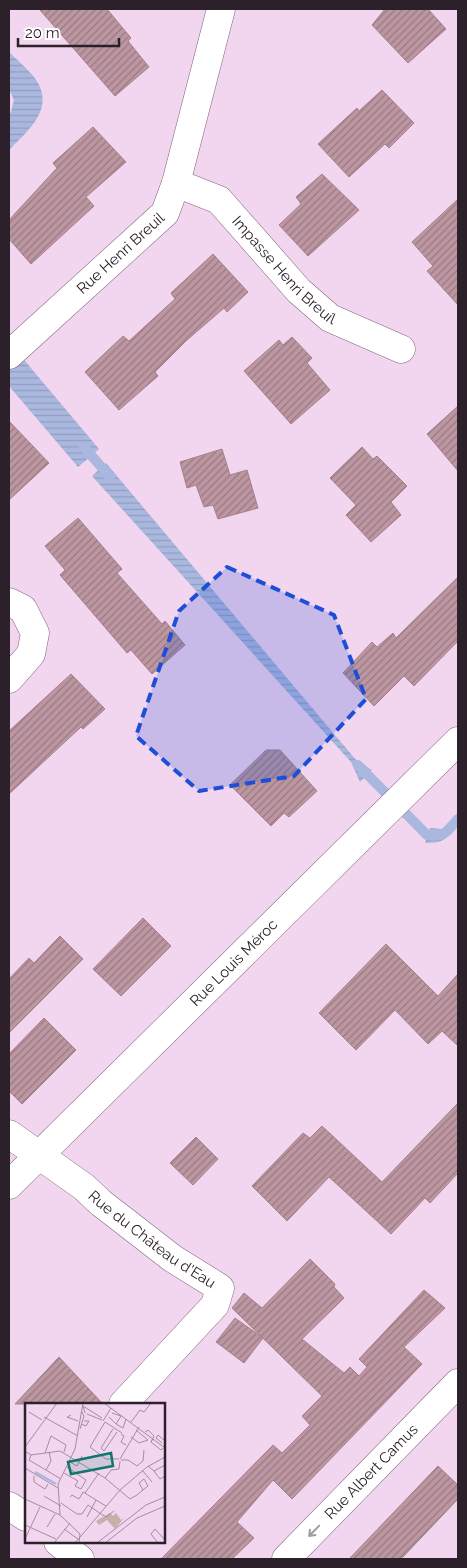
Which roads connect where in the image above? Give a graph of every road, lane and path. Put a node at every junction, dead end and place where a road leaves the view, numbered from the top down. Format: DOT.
graph roads {
  1 [pos="222,9"];
  2 [pos="176,182"];
  3 [pos="16,349"];
  4 [pos="401,349"];
  5 [pos="9,602"];
  6 [pos="9,679"];
  7 [pos="458,741"];
  8 [pos="9,1134"];
  9 [pos="38,1156"];
  10 [pos="9,1185"];
  11 [pos="458,1383"];
  12 [pos="124,1403"];
  13 [pos="59,1543"];
  14 [pos="80,1559"];
  15 [pos="286,1559"];
  1 -- 2 [label="street, Rue Henri Breuil"];
  2 -- 3 [label="street, Rue Henri Breuil"];
  2 -- 4 [label="street, Impasse Henri Breuil"];
  5 -- 6 [label="street"];
  7 -- 9 [label="street, Rue Louis Méroc"];
  8 -- 9 [label="street, Rue du Château d'Eau"];
  9 -- 10 [label="street, Rue Louis Méroc"];
  9 -- 12 [label="street, Rue du Château d'Eau"];
  11 -- 15 [label="street, Rue Albert Camus, one-way"];
  13 -- 14 [label="street"];
}
